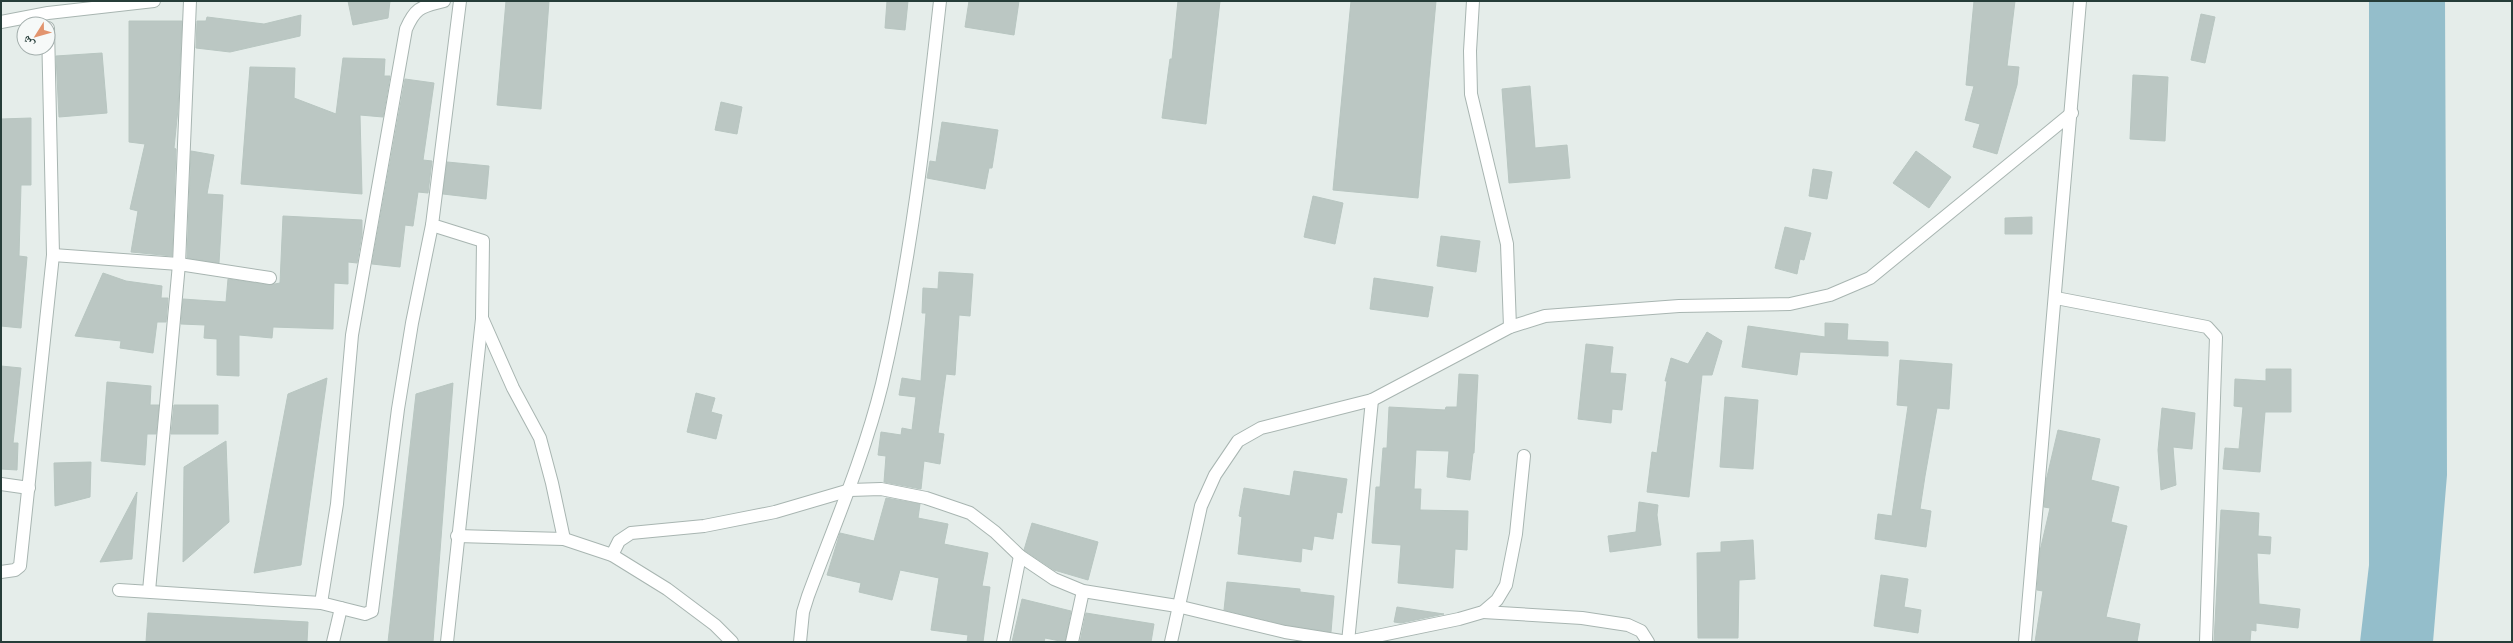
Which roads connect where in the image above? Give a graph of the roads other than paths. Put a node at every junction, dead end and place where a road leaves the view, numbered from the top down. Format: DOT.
graph roads {
  1 [pos="154,1"];
  2 [pos="190,1"];
  3 [pos="444,1"];
  4 [pos="460,1"];
  5 [pos="940,1"];
  6 [pos="1473,1"];
  7 [pos="2080,1"];
  8 [pos="56,18"];
  9 [pos="16,21"];
  10 [pos="1,22"];
  11 [pos="49,56"];
  12 [pos="2072,113"];
  13 [pos="432,225"];
  14 [pos="53,255"];
  15 [pos="179,264"];
  16 [pos="270,278"];
  17 [pos="2056,298"];
  18 [pos="482,318"];
  19 [pos="1510,327"];
  20 [pos="1372,400"];
  21 [pos="1524,456"];
  22 [pos="1,484"];
  23 [pos="29,488"];
  24 [pos="850,490"];
  25 [pos="457,536"];
  26 [pos="564,539"];
  27 [pos="612,555"];
  28 [pos="1020,556"];
  29 [pos="1,572"];
  30 [pos="119,590"];
  31 [pos="149,591"];
  32 [pos="1083,591"];
  33 [pos="321,603"];
  34 [pos="1177,606"];
  35 [pos="341,608"];
  36 [pos="1483,612"];
  37 [pos="333,642"];
  38 [pos="447,642"];
  39 [pos="732,642"];
  40 [pos="800,642"];
  41 [pos="1003,642"];
  42 [pos="1072,642"];
  43 [pos="1171,642"];
  44 [pos="1348,642"];
  45 [pos="1648,642"];
  46 [pos="2025,642"];
  47 [pos="2206,642"];
  1 -- 8 [label="street"];
  2 -- 15 [label="street"];
  3 -- 33 [label="street"];
  4 -- 13 [label="street"];
  5 -- 24 [label="street"];
  6 -- 19 [label="street"];
  7 -- 12 [label="street"];
  9 -- 10 [label="street"];
  11 -- 14 [label="street"];
  12 -- 17 [label="street"];
  12 -- 19 [label="street"];
  13 -- 18 [label="street"];
  13 -- 35 [label="street"];
  14 -- 15 [label="street"];
  14 -- 23 [label="street"];
  15 -- 16 [label="street"];
  15 -- 31 [label="street"];
  17 -- 46 [label="street"];
  17 -- 47 [label="street"];
  18 -- 25 [label="street"];
  18 -- 26 [label="street"];
  19 -- 20 [label="street"];
  20 -- 34 [label="street"];
  20 -- 44 [label="street"];
  21 -- 36 [label="street"];
  22 -- 23 [label="street"];
  23 -- 29 [label="street"];
  24 -- 27 [label="street"];
  24 -- 28 [label="street"];
  24 -- 40 [label="street"];
  25 -- 26 [label="street"];
  25 -- 38 [label="street"];
  26 -- 27 [label="street"];
  27 -- 39 [label="street"];
  28 -- 32 [label="street"];
  28 -- 41 [label="street"];
  30 -- 31 [label="street"];
  31 -- 33 [label="street"];
  32 -- 34 [label="street"];
  32 -- 42 [label="street"];
  33 -- 35 [label="street"];
  34 -- 43 [label="street"];
  34 -- 44 [label="street"];
  35 -- 37 [label="street"];
  36 -- 44 [label="street"];
  36 -- 45 [label="street"];
}
